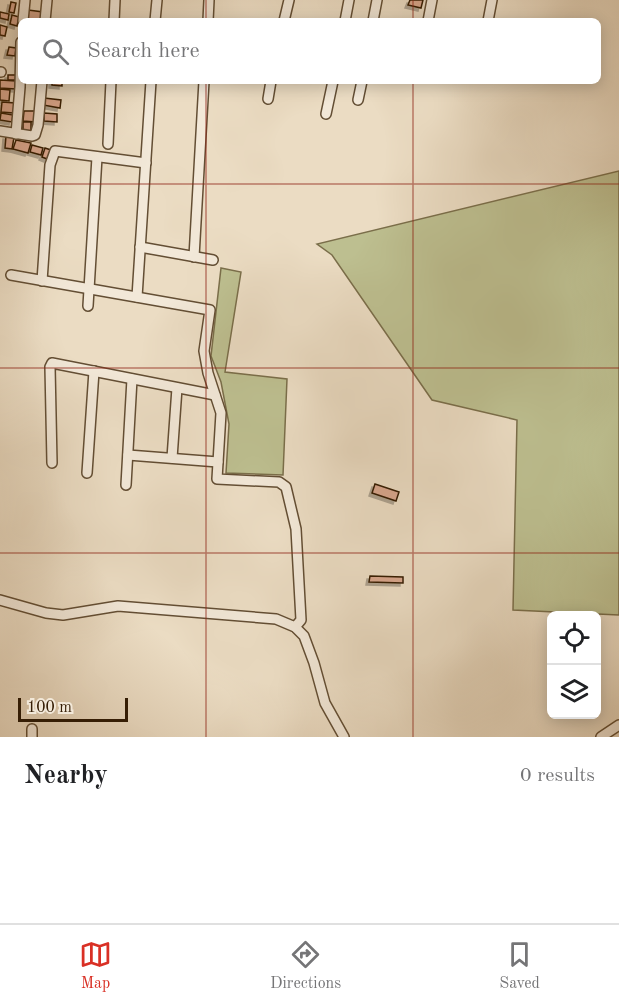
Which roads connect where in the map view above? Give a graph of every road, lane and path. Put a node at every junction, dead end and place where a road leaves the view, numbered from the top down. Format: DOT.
graph roads {
  1 [pos="25,0"];
  2 [pos="47,0"];
  3 [pos="115,0"];
  4 [pos="157,0"];
  5 [pos="209,0"];
  6 [pos="289,0"];
  7 [pos="349,0"];
  8 [pos="377,0"];
  9 [pos="432,0"];
  10 [pos="492,0"];
  11 [pos="23,18"];
  12 [pos="45,18"];
  13 [pos="114,18"];
  14 [pos="155,18"];
  15 [pos="208,18"];
  16 [pos="285,18"];
  17 [pos="346,18"];
  18 [pos="374,18"];
  19 [pos="429,18"];
  20 [pos="489,18"];
  21 [pos="19,84"];
  22 [pos="42,84"];
  23 [pos="111,84"];
  24 [pos="151,84"];
  25 [pos="204,84"];
  26 [pos="271,84"];
  27 [pos="332,84"];
  28 [pos="361,84"];
  29 [pos="268,99"];
  30 [pos="358,100"];
  31 [pos="326,114"];
  32 [pos="0,131"];
  33 [pos="16,134"];
  34 [pos="108,144"];
  35 [pos="97,157"];
  36 [pos="146,163"];
  37 [pos="140,247"];
  38 [pos="194,257"];
  39 [pos="213,260"];
  40 [pos="11,275"];
  41 [pos="42,281"];
  42 [pos="89,289"];
  43 [pos="137,297"];
  44 [pos="88,306"];
  45 [pos="94,372"];
  46 [pos="132,379"];
  47 [pos="177,388"];
  48 [pos="215,395"];
  49 [pos="128,455"];
  50 [pos="172,458"];
  51 [pos="218,462"];
  52 [pos="52,463"];
  53 [pos="87,473"];
  54 [pos="126,485"];
  55 [pos="0,600"];
  56 [pos="295,627"];
  57 [pos="619,725"];
  58 [pos="344,737"];
  59 [pos="601,737"];
  1 -- 11 [label="street"];
  2 -- 12 [label="street"];
  3 -- 13 [label="street"];
  4 -- 14 [label="street"];
  5 -- 15 [label="street"];
  6 -- 16 [label="street"];
  7 -- 17 [label="street"];
  8 -- 18 [label="street"];
  9 -- 19 [label="street"];
  10 -- 20 [label="street"];
  21 -- 33 [label="street"];
  22 -- 33 [label="street"];
  23 -- 34 [label="street"];
  24 -- 36 [label="street"];
  25 -- 38 [label="street"];
  26 -- 29 [label="street"];
  27 -- 31 [label="street"];
  28 -- 30 [label="street"];
  32 -- 33 [label="street"];
  35 -- 36 [label="street"];
  35 -- 41 [label="street"];
  35 -- 42 [label="street"];
  36 -- 37 [label="street"];
  37 -- 38 [label="street"];
  37 -- 43 [label="street"];
  38 -- 39 [label="street"];
  40 -- 41 [label="street"];
  41 -- 42 [label="street"];
  42 -- 43 [label="street"];
  42 -- 44 [label="street"];
  43 -- 48 [label="street"];
  45 -- 46 [label="street"];
  45 -- 52 [label="street"];
  45 -- 53 [label="street"];
  46 -- 47 [label="street"];
  46 -- 49 [label="street"];
  47 -- 48 [label="street"];
  47 -- 50 [label="street"];
  48 -- 51 [label="street"];
  49 -- 50 [label="street"];
  49 -- 54 [label="street"];
  50 -- 51 [label="street"];
  51 -- 56 [label="street"];
  55 -- 56 [label="street"];
  56 -- 58 [label="street"];
  57 -- 59 [label="street"];
}
